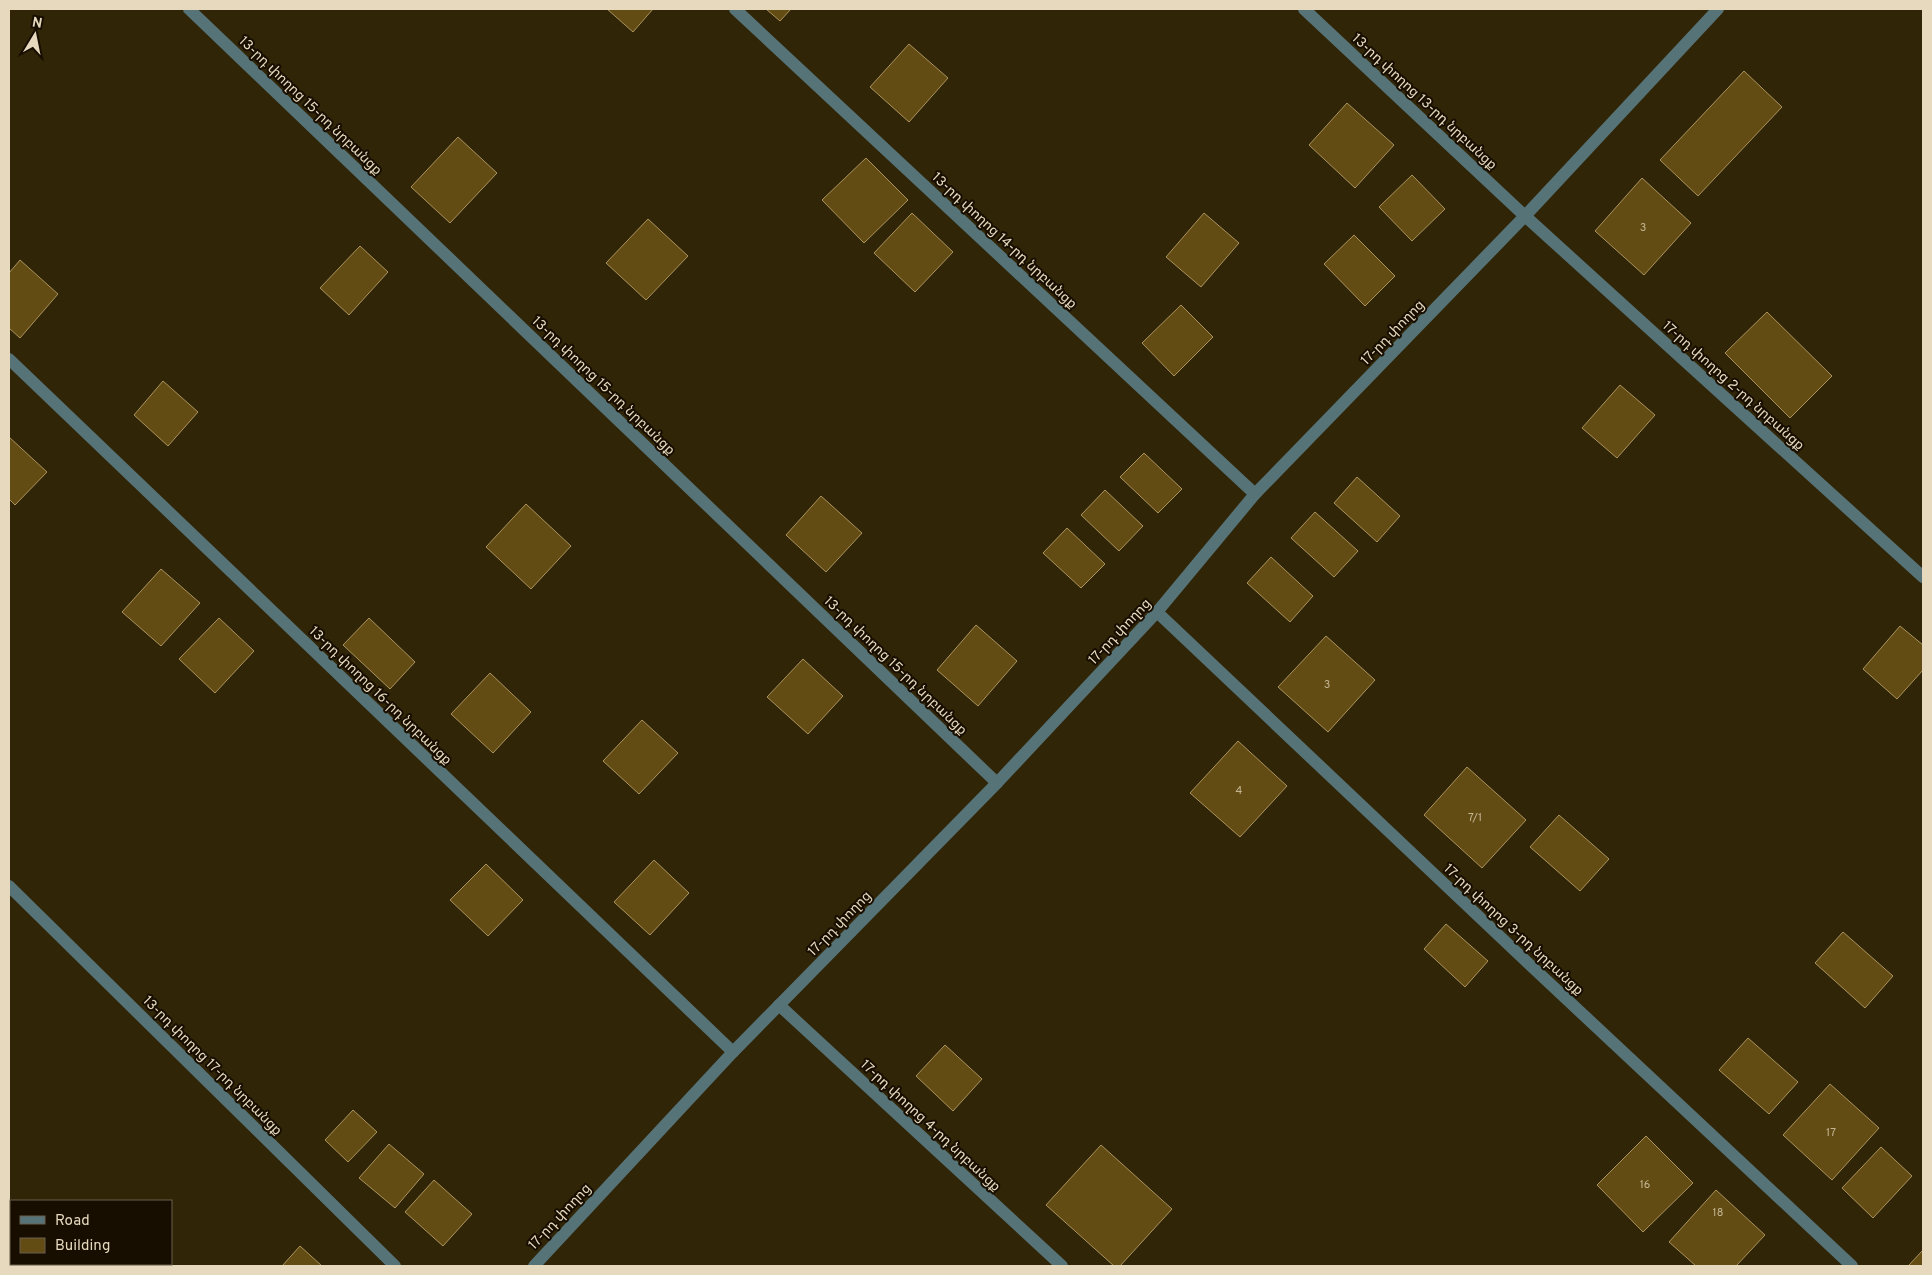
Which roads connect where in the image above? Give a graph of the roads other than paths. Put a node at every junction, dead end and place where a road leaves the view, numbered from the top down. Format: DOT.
graph roads {
  1 [pos="189,9"];
  2 [pos="736,9"];
  3 [pos="1304,9"];
  4 [pos="1718,9"];
  5 [pos="1525,216"];
  6 [pos="9,359"];
  7 [pos="1255,494"];
  8 [pos="1923,577"];
  9 [pos="1157,612"];
  10 [pos="997,783"];
  11 [pos="9,886"];
  12 [pos="779,1005"];
  13 [pos="733,1052"];
  14 [pos="395,1266"];
  15 [pos="534,1266"];
  16 [pos="1062,1266"];
  17 [pos="1852,1266"];
  1 -- 10 [label="street, 13-րդ փողոց 15-րդ նրբանցք"];
  2 -- 7 [label="street, 13-րդ փողոց 14-րդ նրբանցք"];
  3 -- 5 [label="street, 13-րդ փողոց 13-րդ նրբանցք"];
  4 -- 5 [label="street, 17-րդ փողոց"];
  5 -- 7 [label="street, 17-րդ փողոց"];
  5 -- 8 [label="street, 17-րդ փողոց 2-րդ նրբանցք"];
  6 -- 13 [label="street, 13-րդ փողոց 16-րդ նրբանցք"];
  7 -- 9 [label="street, 17-րդ փողոց"];
  9 -- 10 [label="street, 17-րդ փողոց"];
  9 -- 17 [label="street, 17-րդ փողոց 3-րդ նրբանցք"];
  10 -- 12 [label="street, 17-րդ փողոց"];
  11 -- 14 [label="street, 13-րդ փողոց 17-րդ նրբանցք"];
  12 -- 13 [label="street, 17-րդ փողոց"];
  12 -- 16 [label="street, 17-րդ փողոց 4-րդ նրբանցք"];
  13 -- 15 [label="street, 17-րդ փողոց"];
}
